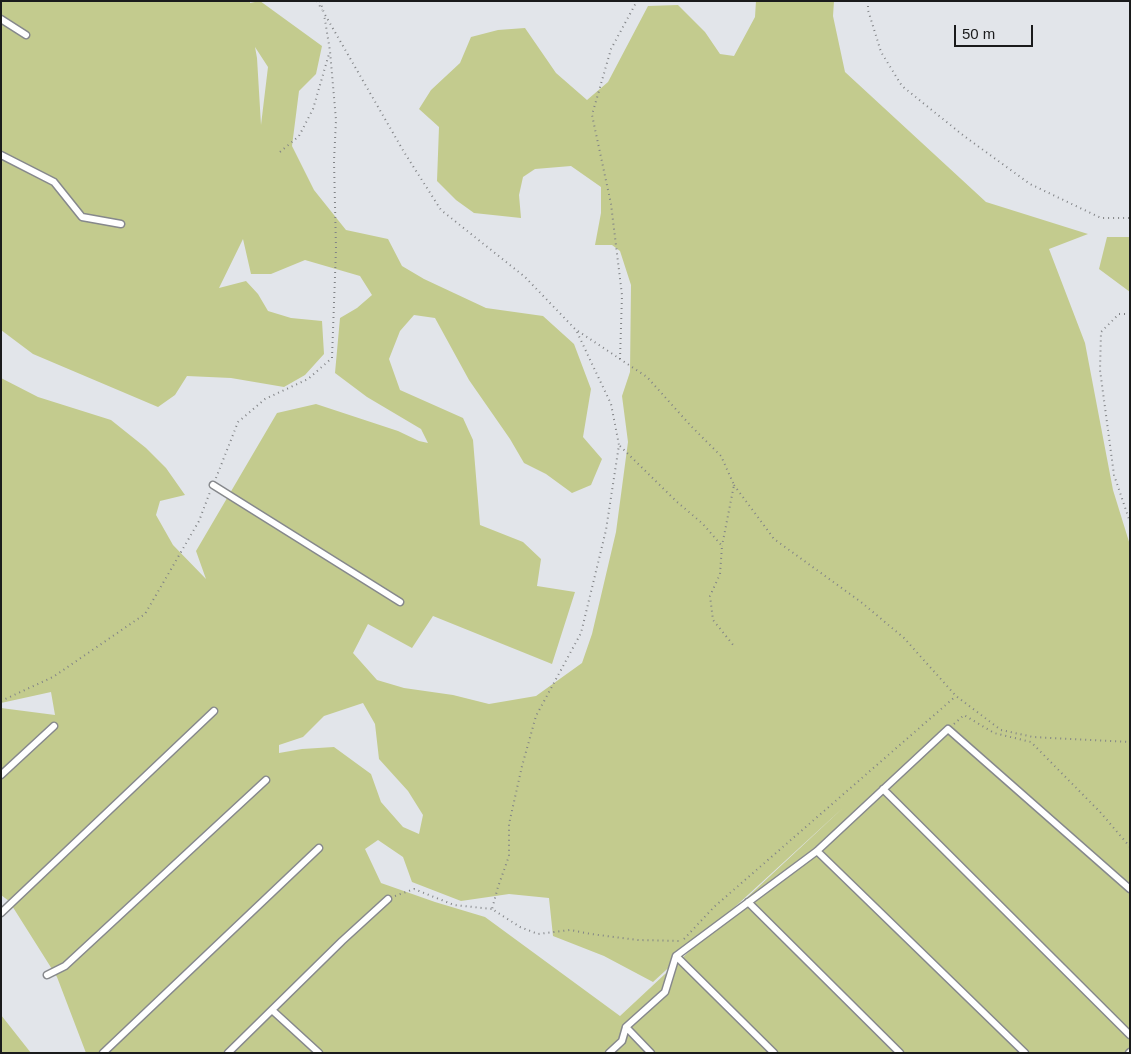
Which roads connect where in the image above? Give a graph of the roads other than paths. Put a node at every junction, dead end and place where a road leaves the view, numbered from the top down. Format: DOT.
graph roads {
  1 [pos="1,19"];
  2 [pos="26,36"];
  3 [pos="1,155"];
  4 [pos="121,224"];
  5 [pos="213,485"];
  6 [pos="400,602"];
  7 [pos="214,711"];
  8 [pos="54,726"];
  9 [pos="1,774"];
  10 [pos="266,780"];
  11 [pos="883,788"];
  12 [pos="319,848"];
  13 [pos="817,851"];
  14 [pos="1130,888"];
  15 [pos="388,899"];
  16 [pos="748,902"];
  17 [pos="1,913"];
  18 [pos="676,956"];
  19 [pos="47,975"];
  20 [pos="272,1010"];
  21 [pos="626,1027"];
  22 [pos="1130,1035"];
  23 [pos="103,1053"];
  24 [pos="228,1053"];
  25 [pos="319,1053"];
  26 [pos="609,1053"];
  27 [pos="651,1053"];
  28 [pos="774,1053"];
  29 [pos="900,1053"];
  30 [pos="1025,1053"];
  1 -- 2 [label="lane"];
  3 -- 4 [label="lane"];
  5 -- 6 [label="lane"];
  7 -- 17 [label="lane"];
  8 -- 9 [label="lane"];
  10 -- 19 [label="lane"];
  11 -- 13 [label="lane"];
  11 -- 14 [label="lane"];
  11 -- 22 [label="lane"];
  12 -- 23 [label="lane"];
  13 -- 16 [label="lane"];
  13 -- 30 [label="lane"];
  15 -- 20 [label="lane"];
  16 -- 18 [label="lane"];
  16 -- 29 [label="lane"];
  18 -- 21 [label="lane"];
  18 -- 28 [label="lane"];
  20 -- 24 [label="lane"];
  20 -- 25 [label="lane"];
  21 -- 26 [label="lane"];
  21 -- 27 [label="lane"];
}
